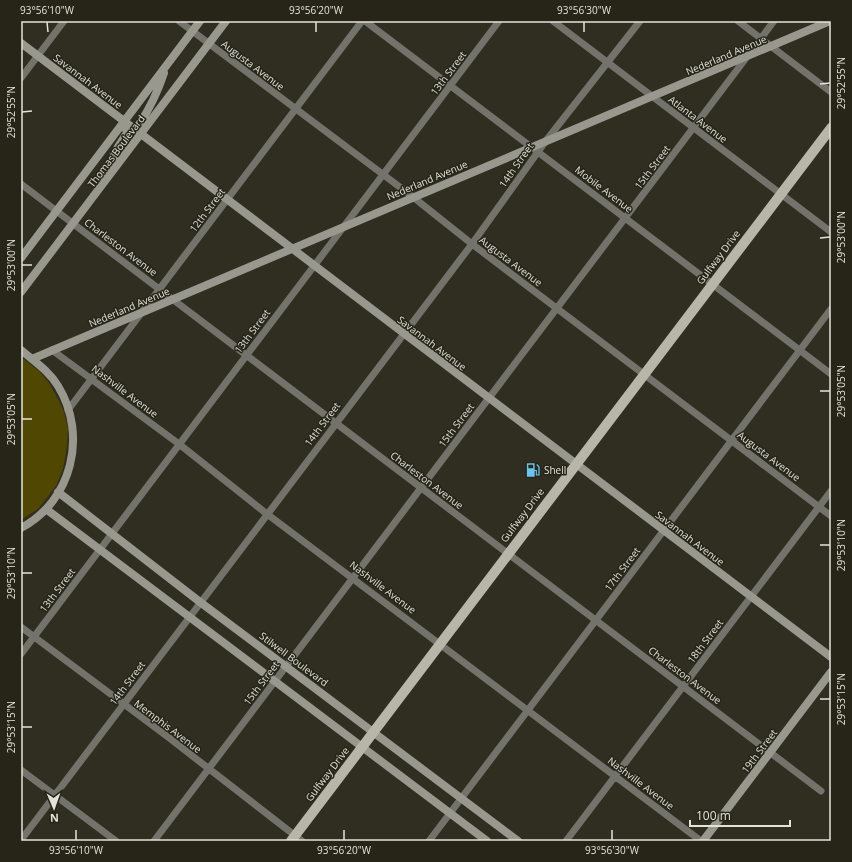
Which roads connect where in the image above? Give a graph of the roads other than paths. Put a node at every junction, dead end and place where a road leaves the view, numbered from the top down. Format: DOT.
graph roads {
  1 [pos="64,21"];
  2 [pos="179,21"];
  3 [pos="200,21"];
  4 [pos="226,21"];
  5 [pos="362,21"];
  6 [pos="365,21"];
  7 [pos="499,21"];
  8 [pos="553,21"];
  9 [pos="640,21"];
  10 [pos="738,21"];
  11 [pos="774,21"];
  12 [pos="830,21"];
  13 [pos="192,31"];
  14 [pos="761,38"];
  15 [pos="21,43"];
  16 [pos="208,44"];
  17 [pos="771,46"];
  18 [pos="38,56"];
  19 [pos="749,56"];
  20 [pos="607,64"];
  21 [pos="166,67"];
  22 [pos="21,78"];
  23 [pos="450,86"];
  24 [pos="831,92"];
  25 [pos="652,97"];
  26 [pos="295,110"];
  27 [pos="124,122"];
  28 [pos="693,128"];
  29 [pos="831,128"];
  30 [pos="141,134"];
  31 [pos="545,142"];
  32 [pos="535,150"];
  33 [pos="383,175"];
  34 [pos="21,184"];
  35 [pos="100,188"];
  36 [pos="781,194"];
  37 [pos="413,197"];
  38 [pos="227,200"];
  39 [pos="56,211"];
  40 [pos="625,218"];
  41 [pos="73,224"];
  42 [pos="344,227"];
  43 [pos="831,232"];
  44 [pos="472,244"];
  45 [pos="292,248"];
  46 [pos="21,258"];
  47 [pos="314,265"];
  48 [pos="712,284"];
  49 [pos="160,288"];
  50 [pos="21,292"];
  51 [pos="173,300"];
  52 [pos="557,308"];
  53 [pos="831,309"];
  54 [pos="144,312"];
  55 [pos="403,334"];
  56 [pos="21,350"];
  57 [pos="52,350"];
  58 [pos="800,350"];
  59 [pos="246,355"];
  60 [pos="32,359"];
  61 [pos="645,374"];
  62 [pos="831,374"];
  63 [pos="92,379"];
  64 [pos="489,398"];
  65 [pos="68,410"];
  66 [pos="335,424"];
  67 [pos="732,440"];
  68 [pos="179,444"];
  69 [pos="576,464"];
  70 [pos="421,488"];
  71 [pos="831,491"];
  72 [pos="58,492"];
  73 [pos="819,507"];
  74 [pos="46,508"];
  75 [pos="267,514"];
  76 [pos="831,516"];
  77 [pos="21,528"];
  78 [pos="664,530"];
  79 [pos="112,534"];
  80 [pos="100,549"];
  81 [pos="508,554"];
  82 [pos="353,578"];
  83 [pos="751,596"];
  84 [pos="200,602"];
  85 [pos="189,617"];
  86 [pos="596,620"];
  87 [pos="21,627"];
  88 [pos="34,637"];
  89 [pos="440,643"];
  90 [pos="21,654"];
  91 [pos="831,657"];
  92 [pos="286,666"];
  93 [pos="831,672"];
  94 [pos="275,681"];
  95 [pos="683,686"];
  96 [pos="123,705"];
  97 [pos="527,710"];
  98 [pos="373,732"];
  99 [pos="362,747"];
  100 [pos="770,752"];
  101 [pos="209,769"];
  102 [pos="21,770"];
  103 [pos="615,776"];
  104 [pos="821,791"];
  105 [pos="54,796"];
  106 [pos="461,798"];
  107 [pos="450,813"];
  108 [pos="296,839"];
  109 [pos="21,840"];
  110 [pos="116,841"];
  111 [pos="154,841"];
  112 [pos="429,841"];
  113 [pos="487,841"];
  114 [pos="518,841"];
  115 [pos="566,841"];
  116 [pos="702,841"];
  1 -- 18 [label="street"];
  2 -- 13 [label="street, Augusta Avenue"];
  3 -- 13 [label="street, Thomas Boulevard"];
  4 -- 16 [label="street, Thomas Boulevard"];
  5 -- 26 [label="street, 12th Street"];
  6 -- 23 [label="street, Mobile Avenue"];
  7 -- 23 [label="street, 13th Street"];
  8 -- 20 [label="street, Atlanta Avenue"];
  9 -- 20 [label="street, 14th Street"];
  10 -- 14 [label="street"];
  11 -- 14 [label="street, 15th Street"];
  12 -- 17 [label="street, Nederland Avenue"];
  13 -- 16 [label="street, Augusta Avenue"];
  13 -- 21 [label="street, Thomas Boulevard"];
  14 -- 17 [label="street"];
  14 -- 19 [label="street, 15th Street"];
  15 -- 18 [label="street, Savannah Avenue"];
  16 -- 26 [label="street, Augusta Avenue"];
  16 -- 30 [label="street, Thomas Boulevard"];
  17 -- 19 [label="street, Nederland Avenue"];
  17 -- 24 [label="street"];
  18 -- 22 [label="street"];
  18 -- 27 [label="street, Savannah Avenue"];
  19 -- 25 [label="street, Nederland Avenue"];
  19 -- 28 [label="street, 15th Street"];
  20 -- 25 [label="street, Atlanta Avenue"];
  20 -- 31 [label="street, 14th Street"];
  21 -- 27 [label="street, Thomas Boulevard"];
  21 -- 30 [label="street"];
  23 -- 32 [label="street, Mobile Avenue"];
  23 -- 33 [label="street, 13th Street"];
  25 -- 28 [label="street, Atlanta Avenue"];
  25 -- 31 [label="street, Nederland Avenue"];
  26 -- 33 [label="street, Augusta Avenue"];
  26 -- 38 [label="street, 12th Street"];
  27 -- 30 [label="street, Savannah Avenue"];
  27 -- 35 [label="street"];
  27 -- 39 [label="street, Thomas Boulevard"];
  28 -- 36 [label="street, Atlanta Avenue"];
  28 -- 40 [label="street, 15th Street"];
  29 -- 36 [label="main road, Gulfway Drive"];
  30 -- 35 [label="street, Thomas Boulevard"];
  30 -- 38 [label="street, Savannah Avenue"];
  31 -- 32 [label="street, Nederland Avenue"];
  32 -- 37 [label="street, Nederland Avenue"];
  32 -- 40 [label="street, Mobile Avenue"];
  32 -- 44 [label="street, 14th Street"];
  33 -- 37 [label="street, Augusta Avenue"];
  33 -- 42 [label="street, 13th Street"];
  34 -- 39 [label="street, Charleston Avenue"];
  35 -- 41 [label="street, Thomas Boulevard"];
  36 -- 43 [label="street, Atlanta Avenue"];
  36 -- 48 [label="main road, Gulfway Drive"];
  37 -- 42 [label="street, Nederland Avenue"];
  37 -- 44 [label="street, Augusta Avenue"];
  38 -- 45 [label="street, Savannah Avenue"];
  38 -- 49 [label="street, 12th Street"];
  39 -- 41 [label="street, Charleston Avenue"];
  39 -- 46 [label="street, Thomas Boulevard"];
  40 -- 48 [label="street, Mobile Avenue"];
  40 -- 52 [label="street, 15th Street"];
  41 -- 49 [label="street, Charleston Avenue"];
  41 -- 50 [label="street, Thomas Boulevard"];
  42 -- 45 [label="street, Nederland Avenue"];
  42 -- 47 [label="street, 13th Street"];
  44 -- 52 [label="street, Augusta Avenue"];
  44 -- 55 [label="street, 14th Street"];
  45 -- 47 [label="street, Savannah Avenue"];
  45 -- 51 [label="street, Nederland Avenue"];
  47 -- 55 [label="street, Savannah Avenue"];
  47 -- 59 [label="street, 13th Street"];
  48 -- 58 [label="street, Mobile Avenue"];
  48 -- 61 [label="main road, Gulfway Drive"];
  49 -- 51 [label="street, Charleston Avenue"];
  49 -- 54 [label="street, 12th Street"];
  51 -- 54 [label="street, Nederland Avenue"];
  51 -- 59 [label="street, Charleston Avenue"];
  52 -- 61 [label="street, Augusta Avenue"];
  52 -- 64 [label="street, 15th Street"];
  53 -- 58 [label="street, 17th Street"];
  54 -- 57 [label="street, Nederland Avenue"];
  54 -- 63 [label="street, 12th Street"];
  55 -- 64 [label="street, Savannah Avenue"];
  55 -- 66 [label="street, 14th Street"];
  56 -- 60 [label="street"];
  57 -- 60 [label="street, Nederland Avenue"];
  57 -- 63 [label="street, Nashville Avenue"];
  58 -- 62 [label="street, Mobile Avenue"];
  58 -- 67 [label="street, 17th Street"];
  59 -- 66 [label="street, Charleston Avenue"];
  59 -- 68 [label="street, 13th Street"];
  60 -- 65 [label="street"];
  61 -- 67 [label="street, Augusta Avenue"];
  61 -- 69 [label="main road, Gulfway Drive"];
  63 -- 65 [label="street, 12th Street"];
  63 -- 68 [label="street, Nashville Avenue"];
  64 -- 69 [label="street, Savannah Avenue"];
  64 -- 70 [label="street, 15th Street"];
  65 -- 72 [label="street"];
  66 -- 70 [label="street, Charleston Avenue"];
  66 -- 75 [label="street, 14th Street"];
  67 -- 73 [label="street, Augusta Avenue"];
  67 -- 78 [label="street, 17th Street"];
  68 -- 75 [label="street, Nashville Avenue"];
  68 -- 79 [label="street, 13th Street"];
  69 -- 78 [label="street, Savannah Avenue"];
  69 -- 81 [label="main road, Gulfway Drive"];
  70 -- 81 [label="street, Charleston Avenue"];
  70 -- 82 [label="street, 15th Street"];
  71 -- 73 [label="street, 18th Street"];
  72 -- 74 [label="street"];
  72 -- 79 [label="street, Stilwell Boulevard"];
  73 -- 76 [label="street, Augusta Avenue"];
  73 -- 83 [label="street, 18th Street"];
  74 -- 77 [label="street"];
  74 -- 80 [label="street"];
  75 -- 82 [label="street, Nashville Avenue"];
  75 -- 84 [label="street, 14th Street"];
  78 -- 83 [label="street, Savannah Avenue"];
  78 -- 86 [label="street, 17th Street"];
  79 -- 80 [label="street, 13th Street"];
  79 -- 84 [label="street, Stilwell Boulevard"];
  80 -- 85 [label="street"];
  80 -- 88 [label="street, 13th Street"];
  81 -- 86 [label="street, Charleston Avenue"];
  81 -- 89 [label="main road, Gulfway Drive"];
  82 -- 89 [label="street, Nashville Avenue"];
  82 -- 92 [label="street, 15th Street"];
  83 -- 91 [label="street, Savannah Avenue"];
  83 -- 95 [label="street, 18th Street"];
  84 -- 85 [label="street, 14th Street"];
  84 -- 92 [label="street, Stilwell Boulevard"];
  85 -- 94 [label="street"];
  85 -- 96 [label="street, 14th Street"];
  86 -- 95 [label="street, Charleston Avenue"];
  86 -- 97 [label="street, 17th Street"];
  87 -- 88 [label="street, Memphis Avenue"];
  88 -- 90 [label="street, 13th Street"];
  88 -- 96 [label="street, Memphis Avenue"];
  89 -- 97 [label="street, Nashville Avenue"];
  89 -- 98 [label="main road, Gulfway Drive"];
  92 -- 94 [label="street, 15th Street"];
  92 -- 98 [label="street, Stilwell Boulevard"];
  93 -- 100 [label="street, 19th Street"];
  94 -- 99 [label="street"];
  94 -- 101 [label="street, 15th Street"];
  95 -- 100 [label="street, Charleston Avenue"];
  95 -- 103 [label="street, 18th Street"];
  96 -- 101 [label="street, Memphis Avenue"];
  96 -- 105 [label="street, 14th Street"];
  97 -- 103 [label="street, Nashville Avenue"];
  97 -- 106 [label="street, 17th Street"];
  98 -- 99 [label="main road, Gulfway Drive"];
  98 -- 106 [label="street, Stilwell Boulevard"];
  99 -- 107 [label="street"];
  99 -- 108 [label="main road, Gulfway Drive"];
  100 -- 104 [label="street, Charleston Avenue"];
  100 -- 116 [label="street, 19th Street"];
  101 -- 108 [label="street, Memphis Avenue"];
  101 -- 111 [label="street, 15th Street"];
  102 -- 105 [label="street"];
  103 -- 115 [label="street, 18th Street"];
  103 -- 116 [label="street, Nashville Avenue"];
  105 -- 109 [label="street, 14th Street"];
  105 -- 110 [label="street"];
  106 -- 107 [label="street, 17th Street"];
  106 -- 114 [label="street, Stilwell Boulevard"];
  107 -- 112 [label="street, 17th Street"];
  107 -- 113 [label="street"];
}
